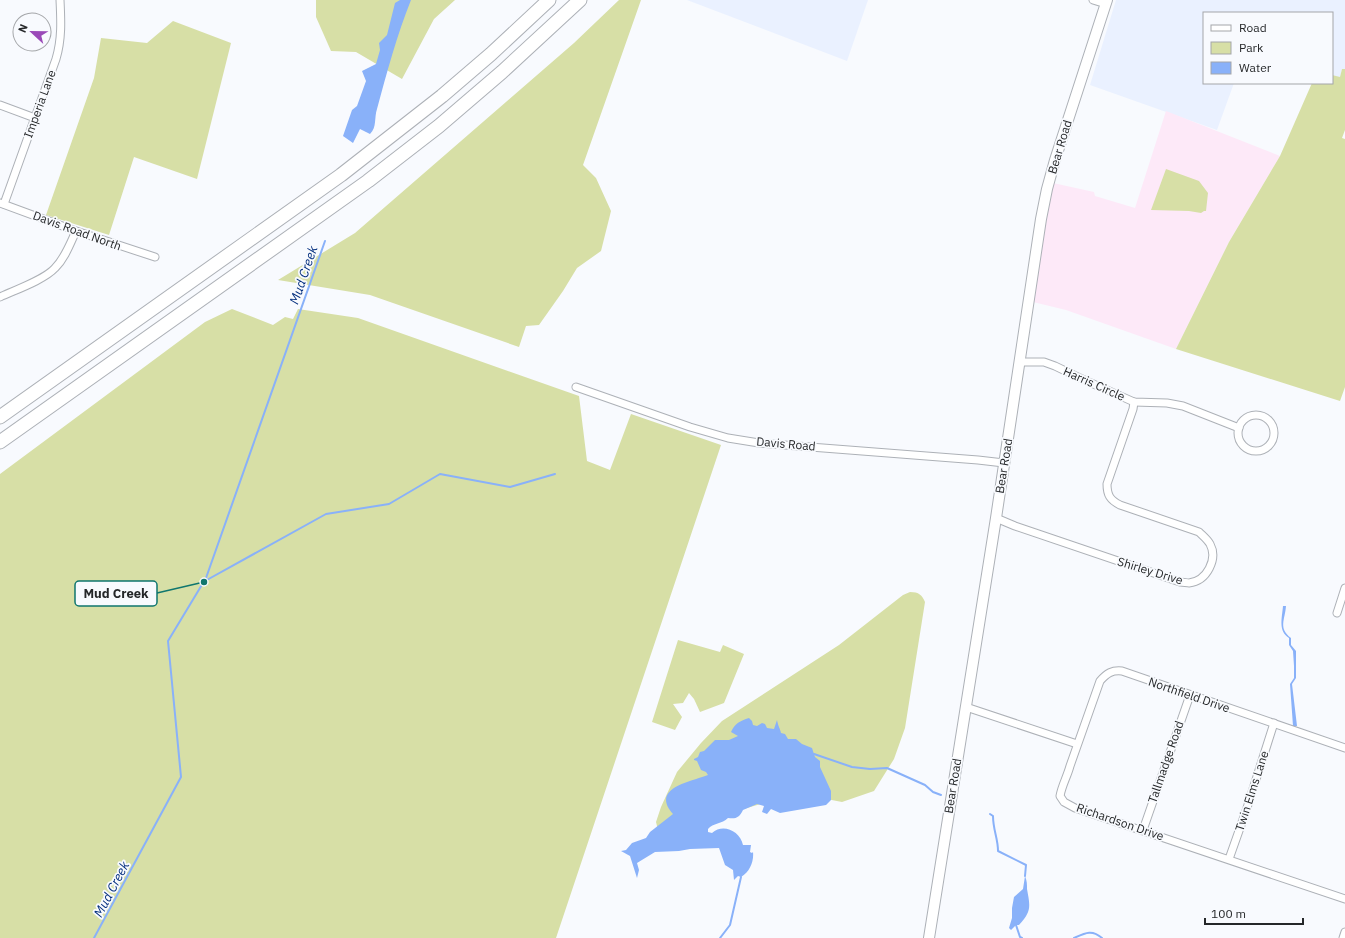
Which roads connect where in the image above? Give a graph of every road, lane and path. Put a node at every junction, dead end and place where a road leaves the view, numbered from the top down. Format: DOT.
graph roads {
  1 [pos="60,0"];
  2 [pos="550,0"];
  3 [pos="580,0"];
  4 [pos="1093,0"];
  5 [pos="1106,2"];
  6 [pos="0,105"];
  7 [pos="35,118"];
  8 [pos="2,204"];
  9 [pos="76,231"];
  10 [pos="155,257"];
  11 [pos="0,297"];
  12 [pos="1019,362"];
  13 [pos="576,387"];
  14 [pos="1134,402"];
  15 [pos="0,417"];
  16 [pos="1239,428"];
  17 [pos="0,442"];
  18 [pos="1004,463"];
  19 [pos="996,518"];
  20 [pos="1345,588"];
  21 [pos="1337,613"];
  22 [pos="1190,695"];
  23 [pos="966,708"];
  24 [pos="1274,723"];
  25 [pos="1077,744"];
  26 [pos="1345,748"];
  27 [pos="1143,830"];
  28 [pos="1229,859"];
  29 [pos="1345,899"];
  30 [pos="1345,932"];
  31 [pos="929,938"];
  32 [pos="1343,938"];
  1 -- 7 [label="street, Imperia Lane"];
  2 -- 15 [label="highway"];
  3 -- 17 [label="highway"];
  4 -- 5 [label="street"];
  5 -- 12 [label="main road, Bear Road"];
  6 -- 7 [label="street"];
  7 -- 8 [label="street, Imperia Lane"];
  8 -- 9 [label="street, Davis Road North"];
  9 -- 10 [label="street, Davis Road North"];
  9 -- 11 [label="street"];
  12 -- 14 [label="street, Harris Circle"];
  12 -- 18 [label="main road, Bear Road"];
  13 -- 18 [label="street, Davis Road"];
  14 -- 16 [label="street, Harris Circle"];
  14 -- 19 [label="street, Shirley Drive"];
  16 -- 16 [label="street"];
  18 -- 19 [label="main road, Bear Road"];
  19 -- 23 [label="main road, Bear Road"];
  20 -- 21 [label="street"];
  22 -- 24 [label="street, Northfield Drive"];
  22 -- 25 [label="street, Northfield Drive"];
  22 -- 27 [label="street, Tallmadge Road"];
  23 -- 25 [label="street"];
  23 -- 31 [label="main road, Bear Road"];
  24 -- 26 [label="street, Northfield Drive"];
  24 -- 28 [label="street, Twin Elms Lane"];
  25 -- 27 [label="street, Richardson Drive"];
  27 -- 28 [label="street, Richardson Drive"];
  28 -- 29 [label="street, Richardson Drive"];
  30 -- 32 [label="street"];
}
